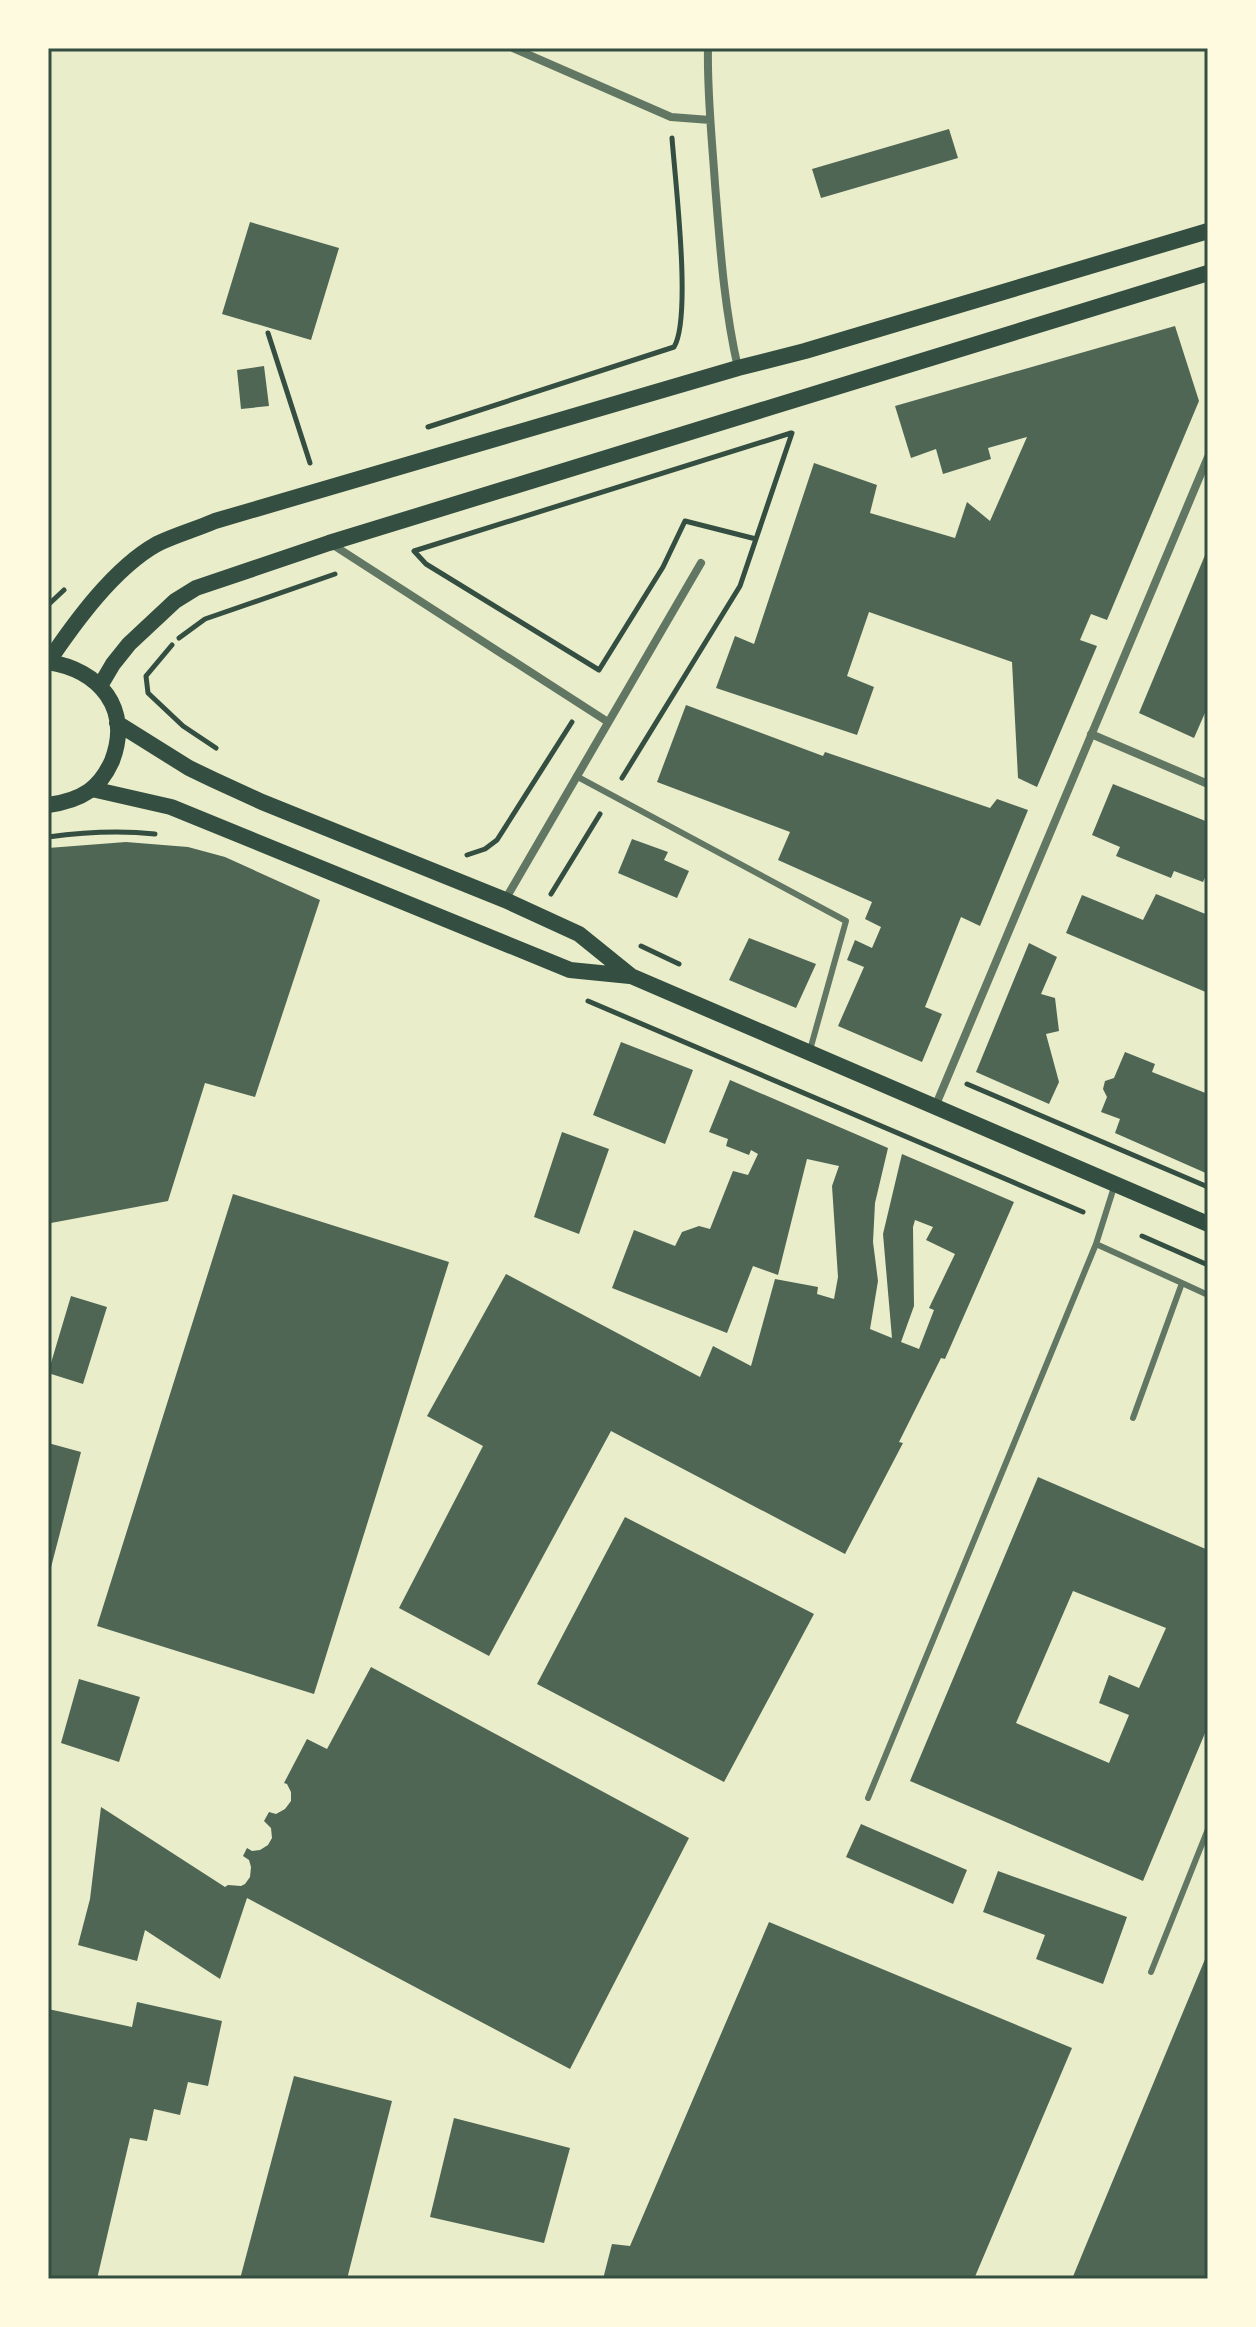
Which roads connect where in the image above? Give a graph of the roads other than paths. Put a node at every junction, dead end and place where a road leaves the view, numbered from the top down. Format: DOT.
graph roads {
  1 [pos="513,48"];
  2 [pos="708,48"];
  3 [pos="710,120"];
  4 [pos="1208,231"];
  5 [pos="1208,273"];
  6 [pos="738,368"];
  7 [pos="1208,457"];
  8 [pos="329,543"];
  9 [pos="701,563"];
  10 [pos="48,662"];
  11 [pos="100,686"];
  12 [pos="608,722"];
  13 [pos="117,723"];
  14 [pos="1091,734"];
  15 [pos="576,776"];
  16 [pos="1208,784"];
  17 [pos="92,789"];
  18 [pos="48,805"];
  19 [pos="505,900"];
  20 [pos="631,976"];
  21 [pos="809,1053"];
  22 [pos="935,1107"];
  23 [pos="1115,1184"];
  24 [pos="1208,1224"];
  25 [pos="1096,1244"];
  26 [pos="1182,1283"];
  27 [pos="1208,1295"];
  28 [pos="1133,1418"];
  29 [pos="868,1798"];
  30 [pos="1208,1829"];
  31 [pos="1151,1972"];
  1 -- 3 [label="street"];
  2 -- 3 [label="street"];
  3 -- 6 [label="street"];
  4 -- 6 [label="main road"];
  5 -- 8 [label="main road"];
  6 -- 10 [label="main road"];
  7 -- 14 [label="street"];
  8 -- 11 [label="main road"];
  8 -- 12 [label="street"];
  9 -- 12 [label="street"];
  10 -- 11 [label="main road"];
  11 -- 13 [label="main road"];
  12 -- 15 [label="street"];
  13 -- 17 [label="main road"];
  13 -- 19 [label="main road"];
  14 -- 16 [label="street"];
  14 -- 22 [label="street"];
  15 -- 19 [label="street"];
  15 -- 21 [label="lane"];
  17 -- 18 [label="main road"];
  17 -- 20 [label="main road"];
  19 -- 20 [label="main road"];
  20 -- 21 [label="main road"];
  21 -- 22 [label="main road"];
  22 -- 23 [label="main road"];
  23 -- 24 [label="main road"];
  23 -- 25 [label="lane"];
  25 -- 26 [label="lane"];
  25 -- 29 [label="lane"];
  26 -- 27 [label="lane"];
  26 -- 28 [label="lane"];
  30 -- 31 [label="lane"];
}
